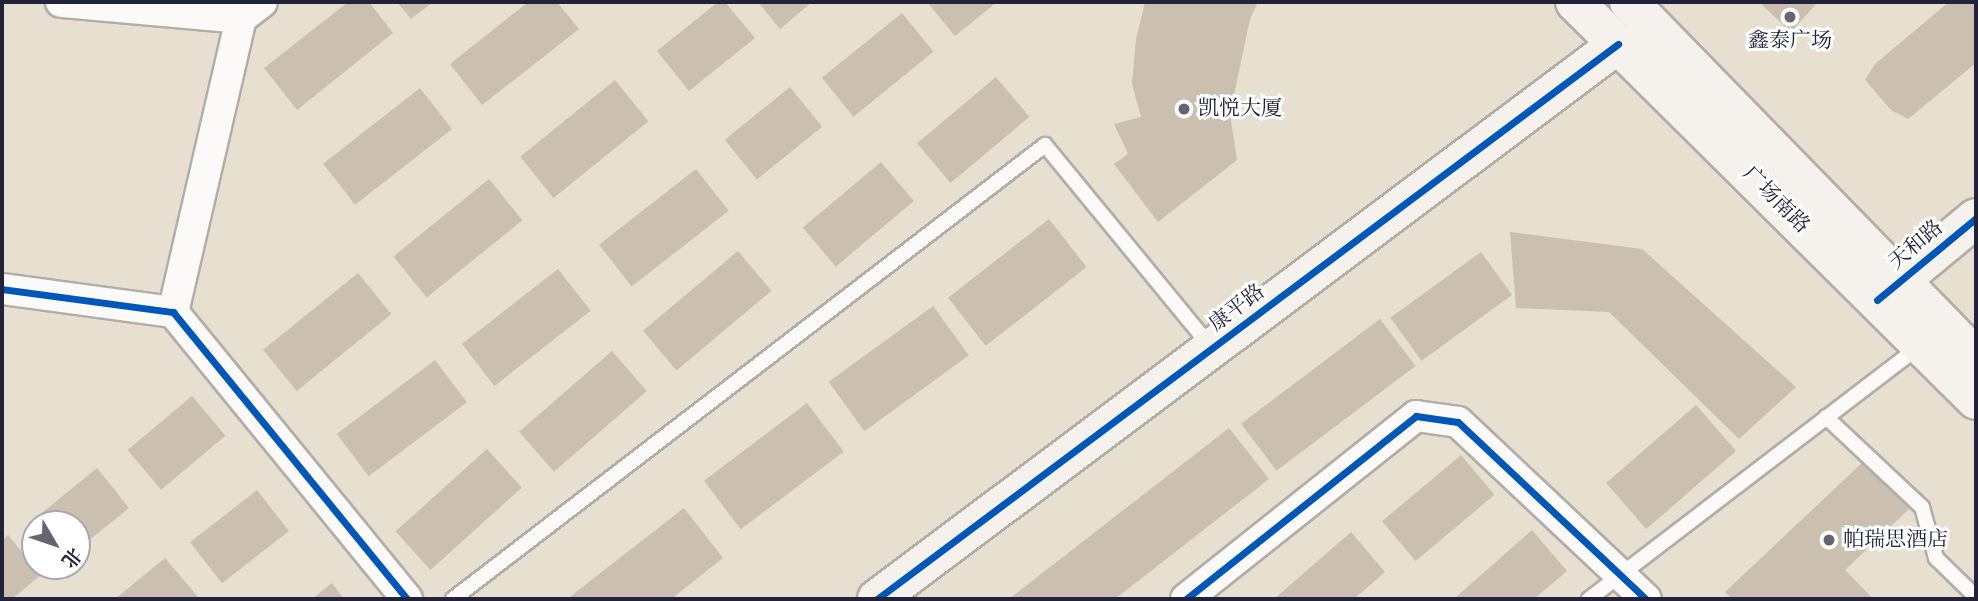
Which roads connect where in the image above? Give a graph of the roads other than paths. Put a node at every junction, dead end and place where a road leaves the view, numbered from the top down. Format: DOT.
graph roads {
  1 [pos="61,2"];
  2 [pos="1575,2"];
  3 [pos="1629,2"];
  4 [pos="251,10"];
  5 [pos="1618,44"];
  6 [pos="1976,218"];
  7 [pos="2,289"];
  8 [pos="1889,290"];
  9 [pos="173,312"];
  10 [pos="1921,345"];
  11 [pos="1212,348"];
  12 [pos="1976,358"];
  13 [pos="1976,400"];
  14 [pos="1826,417"];
  15 [pos="1620,575"];
  16 [pos="1976,597"];
  17 [pos="407,599"];
  18 [pos="453,599"];
  19 [pos="877,599"];
  20 [pos="1186,599"];
  21 [pos="1589,599"];
  22 [pos="1646,599"];
  1 -- 4 [label="street"];
  2 -- 5 [label="main road, 广场南路"];
  3 -- 8 [label="main road, 广场南路"];
  4 -- 9 [label="street"];
  5 -- 8 [label="main road, 广场南路"];
  5 -- 11 [label="main road, 康平路"];
  6 -- 8 [label="main road, 天和路"];
  7 -- 9 [label="street"];
  8 -- 10 [label="main road, 广场南路"];
  8 -- 12 [label="main road, 广场南路"];
  9 -- 17 [label="street"];
  10 -- 13 [label="main road, 广场南路"];
  10 -- 14 [label="lane"];
  11 -- 18 [label="lane"];
  11 -- 19 [label="main road, 康平路"];
  14 -- 15 [label="lane"];
  14 -- 16 [label="lane"];
  15 -- 20 [label="street"];
  15 -- 21 [label="lane"];
  15 -- 22 [label="street"];
}
